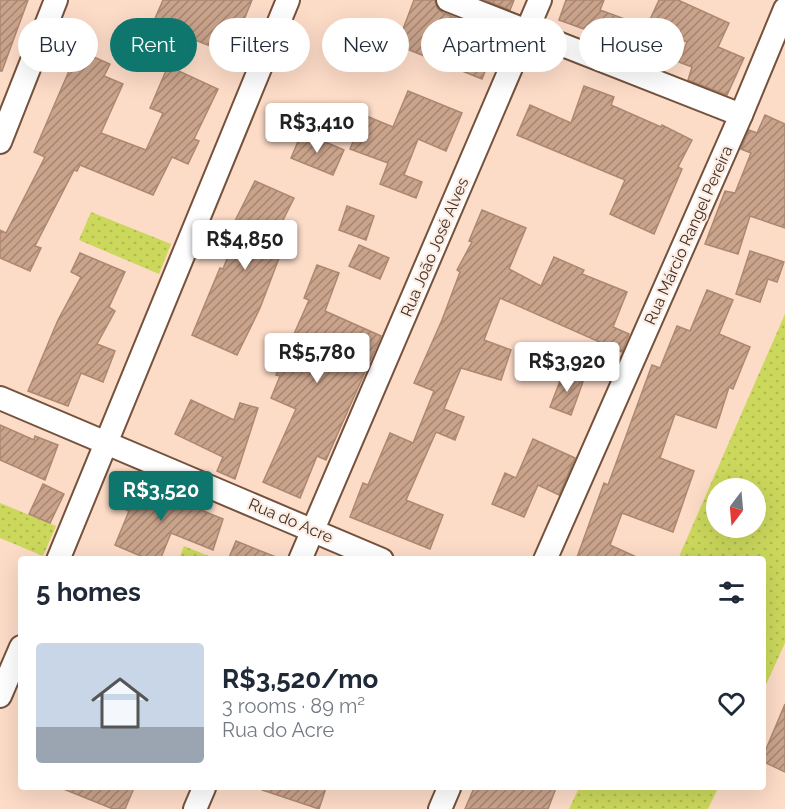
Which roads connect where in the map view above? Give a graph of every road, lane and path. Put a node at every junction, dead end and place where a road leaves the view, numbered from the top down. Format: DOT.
graph roads {
  1 [pos="56,0"];
  2 [pos="288,0"];
  3 [pos="448,0"];
  4 [pos="540,0"];
  5 [pos="785,9"];
  6 [pos="494,18"];
  7 [pos="532,18"];
  8 [pos="567,47"];
  9 [pos="509,72"];
  10 [pos="741,115"];
  11 [pos="0,141"];
  12 [pos="0,398"];
  13 [pos="109,442"];
  14 [pos="313,529"];
  15 [pos="60,556"];
  16 [pos="302,556"];
  17 [pos="373,556"];
  18 [pos="547,556"];
  19 [pos="18,654"];
  20 [pos="0,696"];
  21 [pos="203,790"];
  22 [pos="448,790"];
  23 [pos="195,809"];
  24 [pos="440,809"];
  1 -- 11 [label="street"];
  2 -- 13 [label="street"];
  3 -- 6 [label="street"];
  4 -- 7 [label="street, Rua João José Alves"];
  5 -- 10 [label="street, Rua Márcio Rangel Pereira"];
  8 -- 10 [label="street"];
  9 -- 14 [label="street, Rua João José Alves"];
  10 -- 18 [label="street, Rua Márcio Rangel Pereira"];
  12 -- 13 [label="street, Rua do Acre"];
  13 -- 14 [label="street, Rua do Acre"];
  13 -- 15 [label="street"];
  14 -- 16 [label="street, Rua João José Alves"];
  14 -- 17 [label="street, Rua do Acre"];
  19 -- 20 [label="street"];
  21 -- 23 [label="street"];
  22 -- 24 [label="street"];
}
